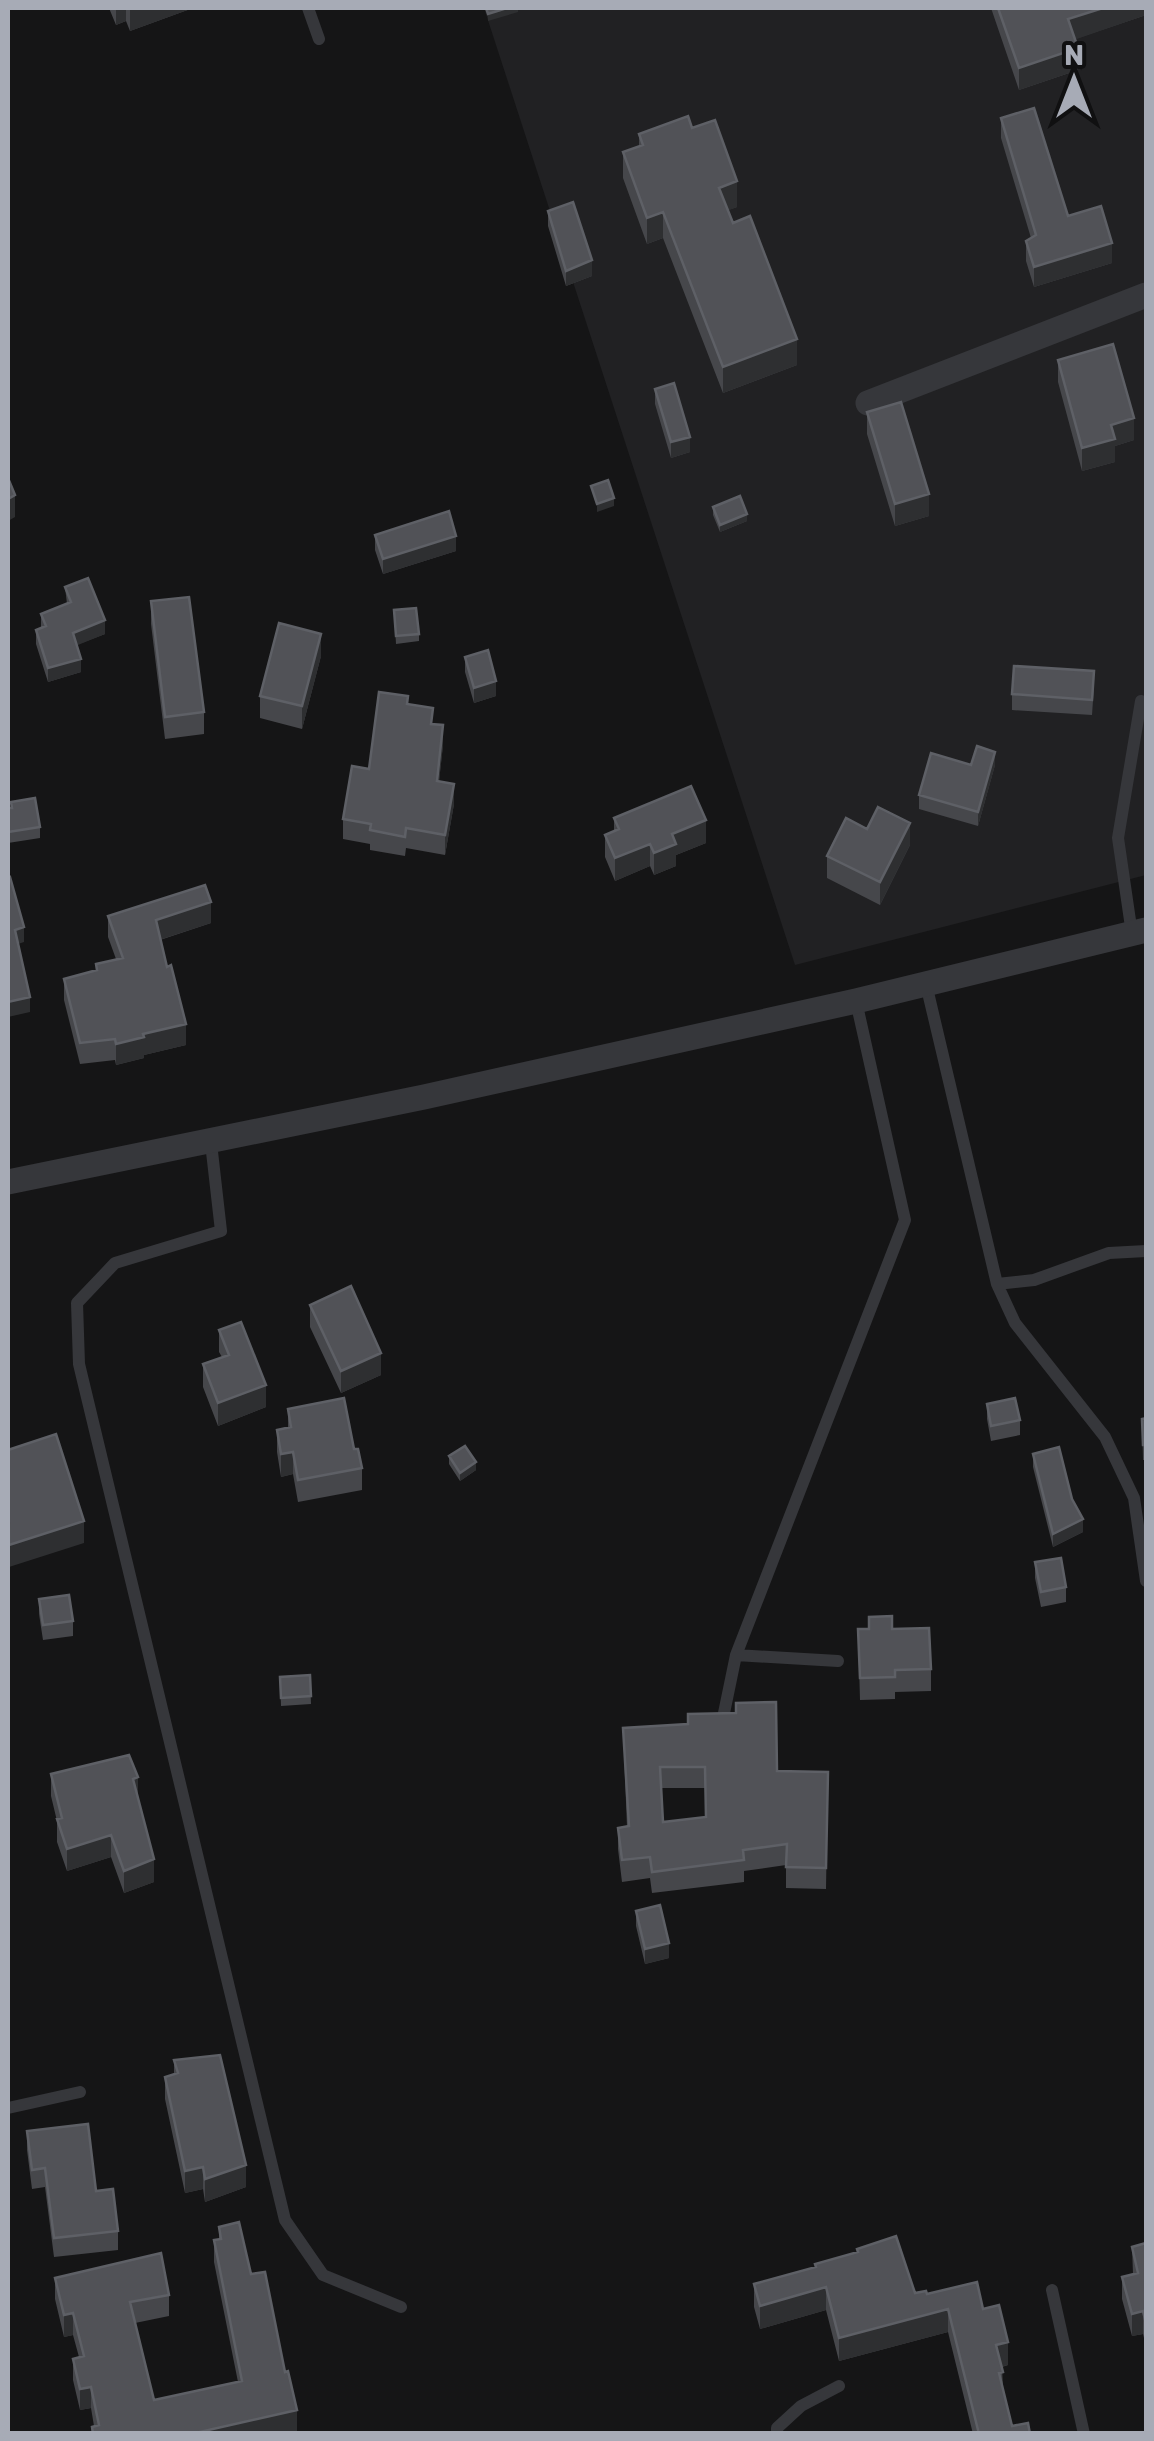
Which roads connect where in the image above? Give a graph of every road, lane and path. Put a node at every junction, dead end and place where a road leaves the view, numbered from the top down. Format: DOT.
graph roads {
  1 [pos="308,8"];
  2 [pos="318,38"];
  3 [pos="1146,295"];
  4 [pos="868,404"];
  5 [pos="1140,701"];
  6 [pos="1139,932"];
  7 [pos="926,984"];
  8 [pos="856,1000"];
  9 [pos="211,1143"];
  10 [pos="8,1182"];
  11 [pos="1146,1251"];
  12 [pos="997,1284"];
  13 [pos="1146,1581"];
  14 [pos="736,1655"];
  15 [pos="838,1661"];
  16 [pos="724,1713"];
  17 [pos="80,2092"];
  18 [pos="8,2108"];
  19 [pos="1052,2290"];
  20 [pos="401,2307"];
  21 [pos="839,2386"];
  22 [pos="777,2434"];
  23 [pos="1084,2434"];
  1 -- 2 [label="lane"];
  3 -- 4 [label="street"];
  5 -- 6 [label="lane"];
  6 -- 7 [label="street"];
  7 -- 8 [label="street"];
  7 -- 12 [label="lane"];
  8 -- 9 [label="street"];
  8 -- 14 [label="lane"];
  9 -- 10 [label="street"];
  9 -- 20 [label="lane"];
  11 -- 12 [label="lane"];
  12 -- 13 [label="lane"];
  14 -- 15 [label="lane"];
  14 -- 16 [label="lane"];
  17 -- 18 [label="lane"];
  19 -- 23 [label="lane"];
  21 -- 22 [label="lane"];
}
